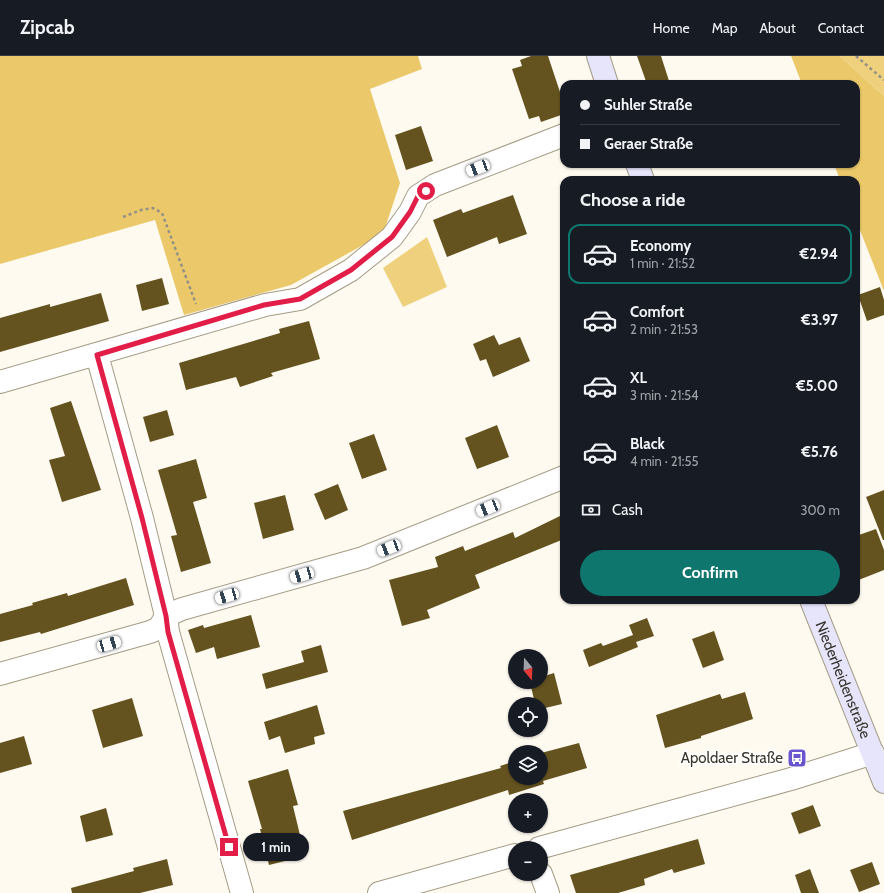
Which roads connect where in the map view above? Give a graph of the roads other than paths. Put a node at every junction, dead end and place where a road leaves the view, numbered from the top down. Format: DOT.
graph roads {
  1 [pos="598,56"];
  2 [pos="606,80"];
  3 [pos="560,137"];
  4 [pos="97,355"];
  5 [pos="0,382"];
  6 [pos="560,479"];
  7 [pos="814,604"];
  8 [pos="166,616"];
  9 [pos="0,674"];
  10 [pos="873,753"];
  11 [pos="884,782"];
  12 [pos="548,846"];
  13 [pos="508,857"];
  14 [pos="544,881"];
  15 [pos="242,893"];
  16 [pos="379,893"];
  17 [pos="548,893"];
  1 -- 2 [label="street"];
  3 -- 4 [label="street"];
  4 -- 5 [label="street"];
  4 -- 8 [label="street"];
  6 -- 8 [label="street"];
  7 -- 10 [label="street, Niederheidenstraße"];
  8 -- 9 [label="street"];
  8 -- 15 [label="street"];
  10 -- 11 [label="street, Niederheidenstraße"];
  10 -- 12 [label="street"];
  13 -- 16 [label="street"];
  14 -- 17 [label="street"];
}
